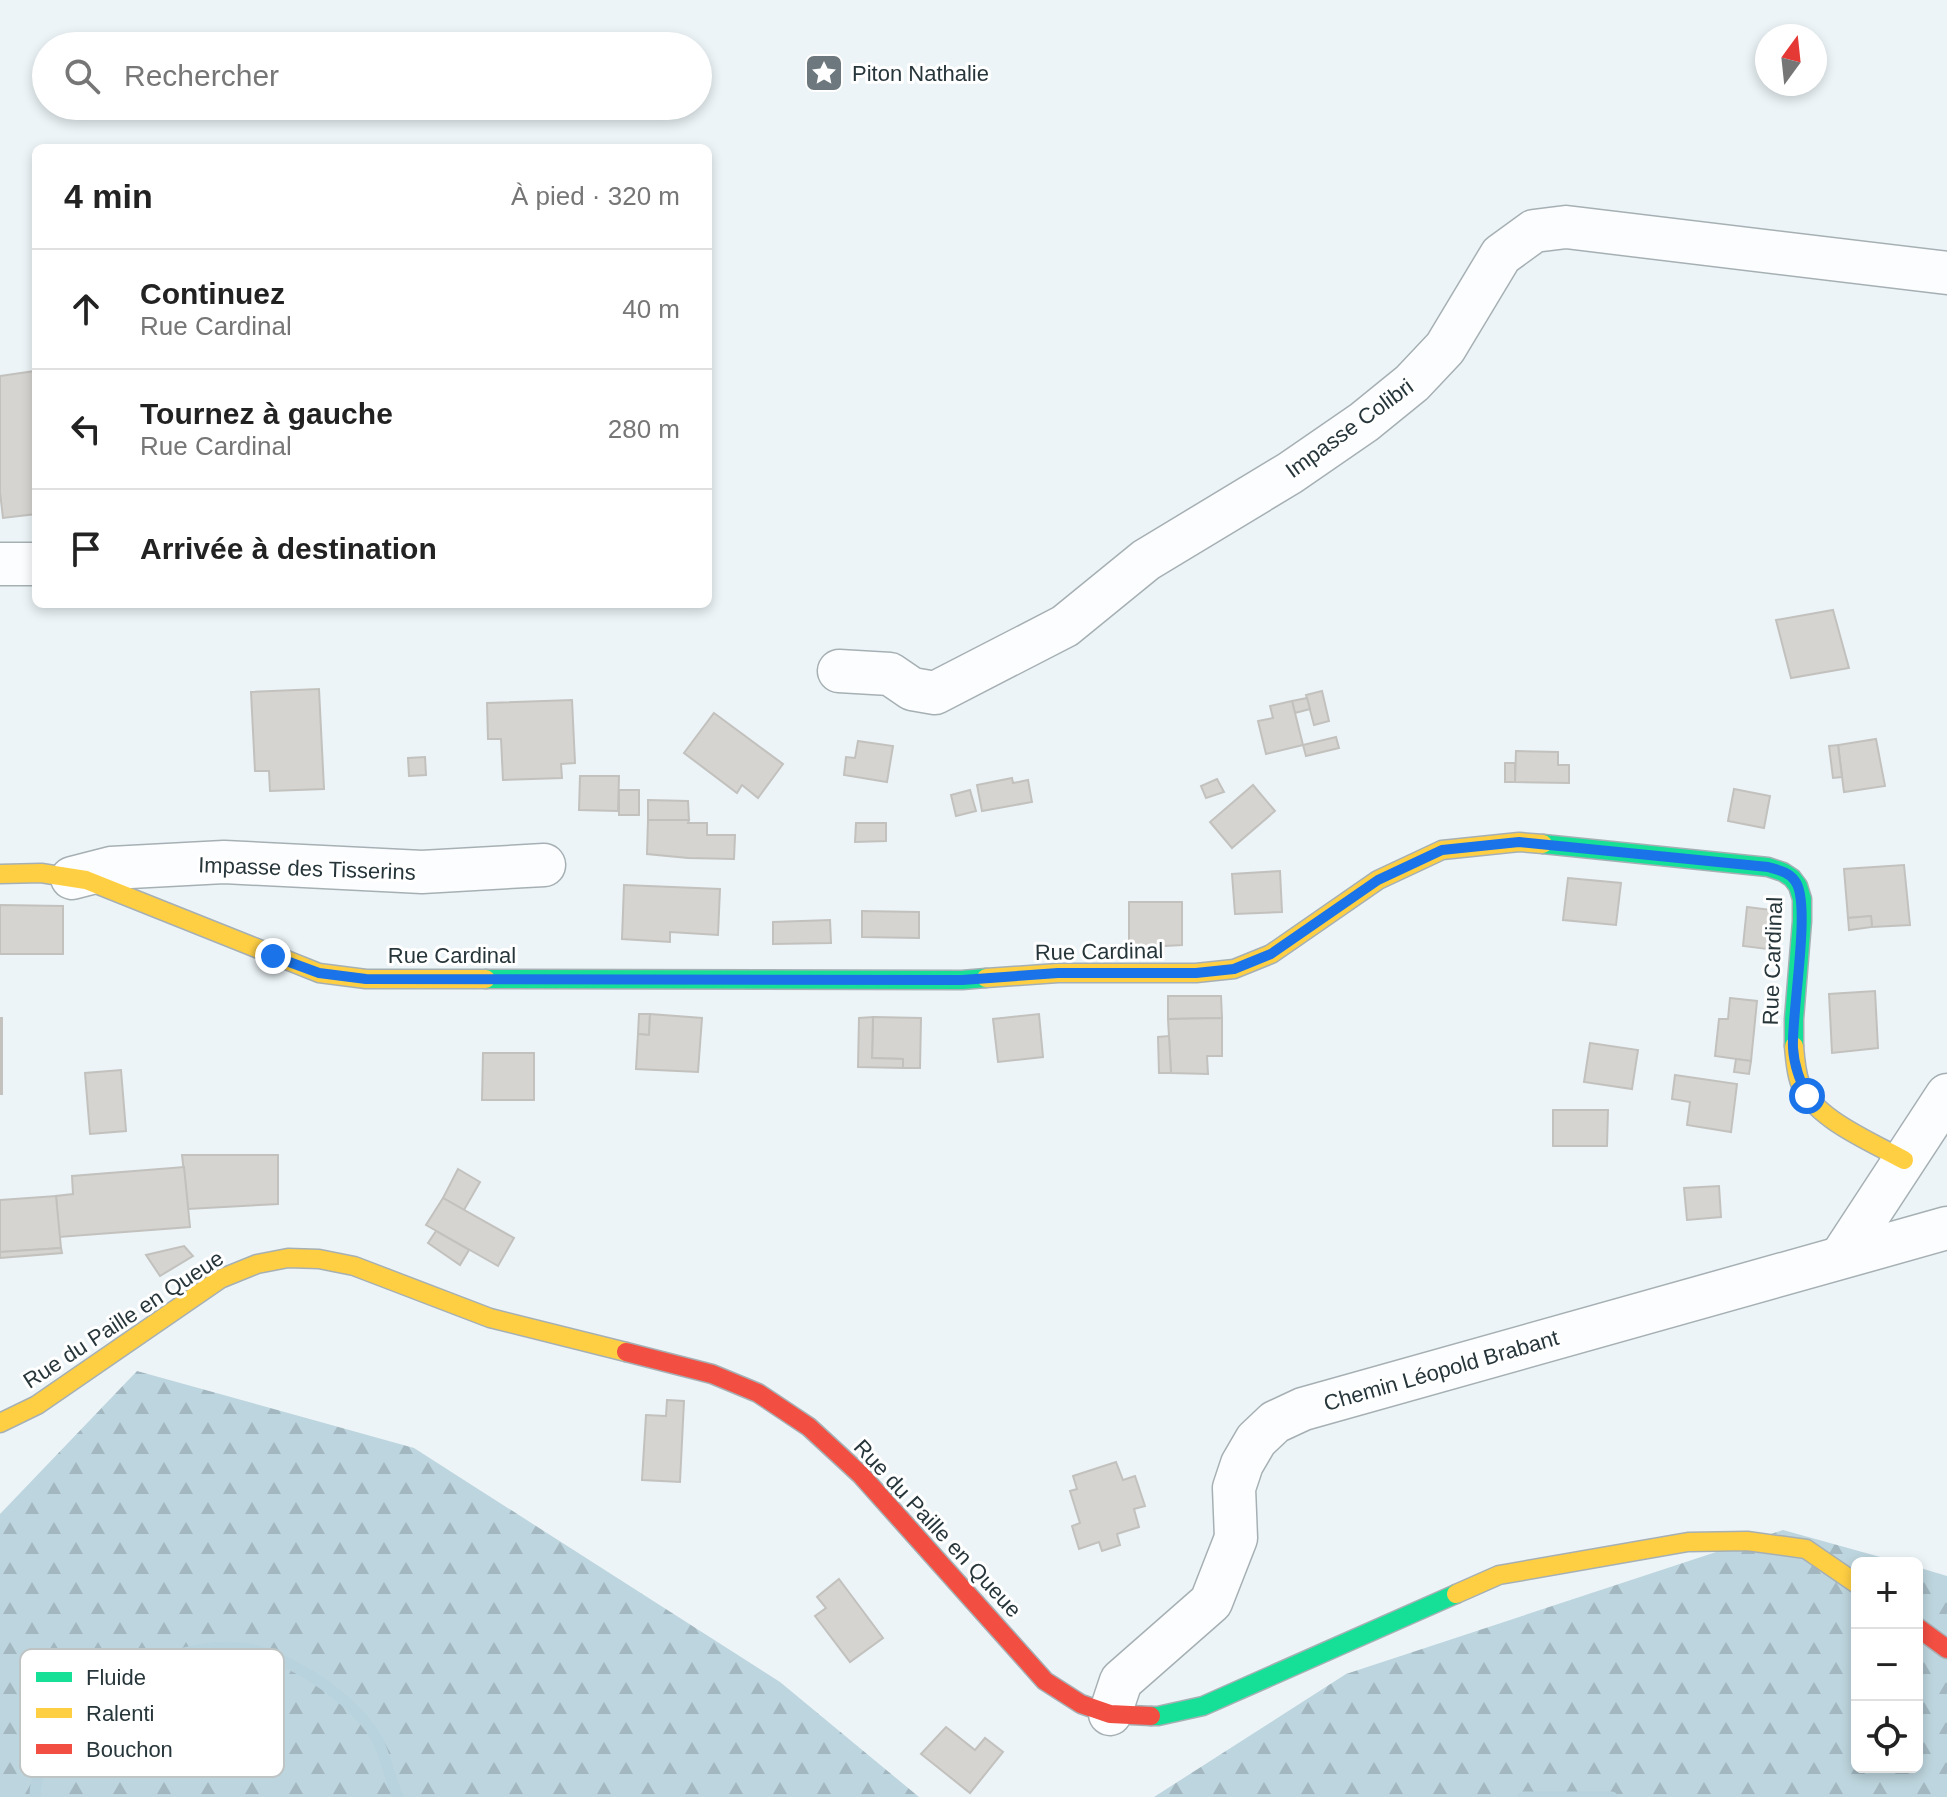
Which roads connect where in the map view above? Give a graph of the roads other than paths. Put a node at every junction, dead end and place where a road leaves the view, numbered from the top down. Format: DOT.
graph roads {
  1 [pos="1947,273"];
  2 [pos="0,564"];
  3 [pos="32,564"];
  4 [pos="839,671"];
  5 [pos="544,865"];
  6 [pos="0,874"];
  7 [pos="72,878"];
  8 [pos="1947,1095"];
  9 [pos="1904,1160"];
  10 [pos="1947,1228"];
  11 [pos="1841,1257"];
  12 [pos="0,1423"];
  13 [pos="1851,1580"];
  14 [pos="1920,1629"];
  15 [pos="1947,1649"];
  16 [pos="1110,1714"];
  1 -- 4 [label="street, Impasse Colibri"];
  2 -- 3 [label="street"];
  5 -- 7 [label="street, Impasse des Tisserins"];
  6 -- 7 [label="street, Rue Cardinal"];
  7 -- 9 [label="street, Rue Cardinal"];
  8 -- 9 [label="street"];
  9 -- 11 [label="street"];
  10 -- 11 [label="street, Chemin Léopold Brabant"];
  11 -- 16 [label="street, Chemin Léopold Brabant"];
  12 -- 16 [label="street, Rue du Paille en Queue"];
  13 -- 16 [label="street, Rue du Paille en Queue"];
  14 -- 15 [label="street"];
}
